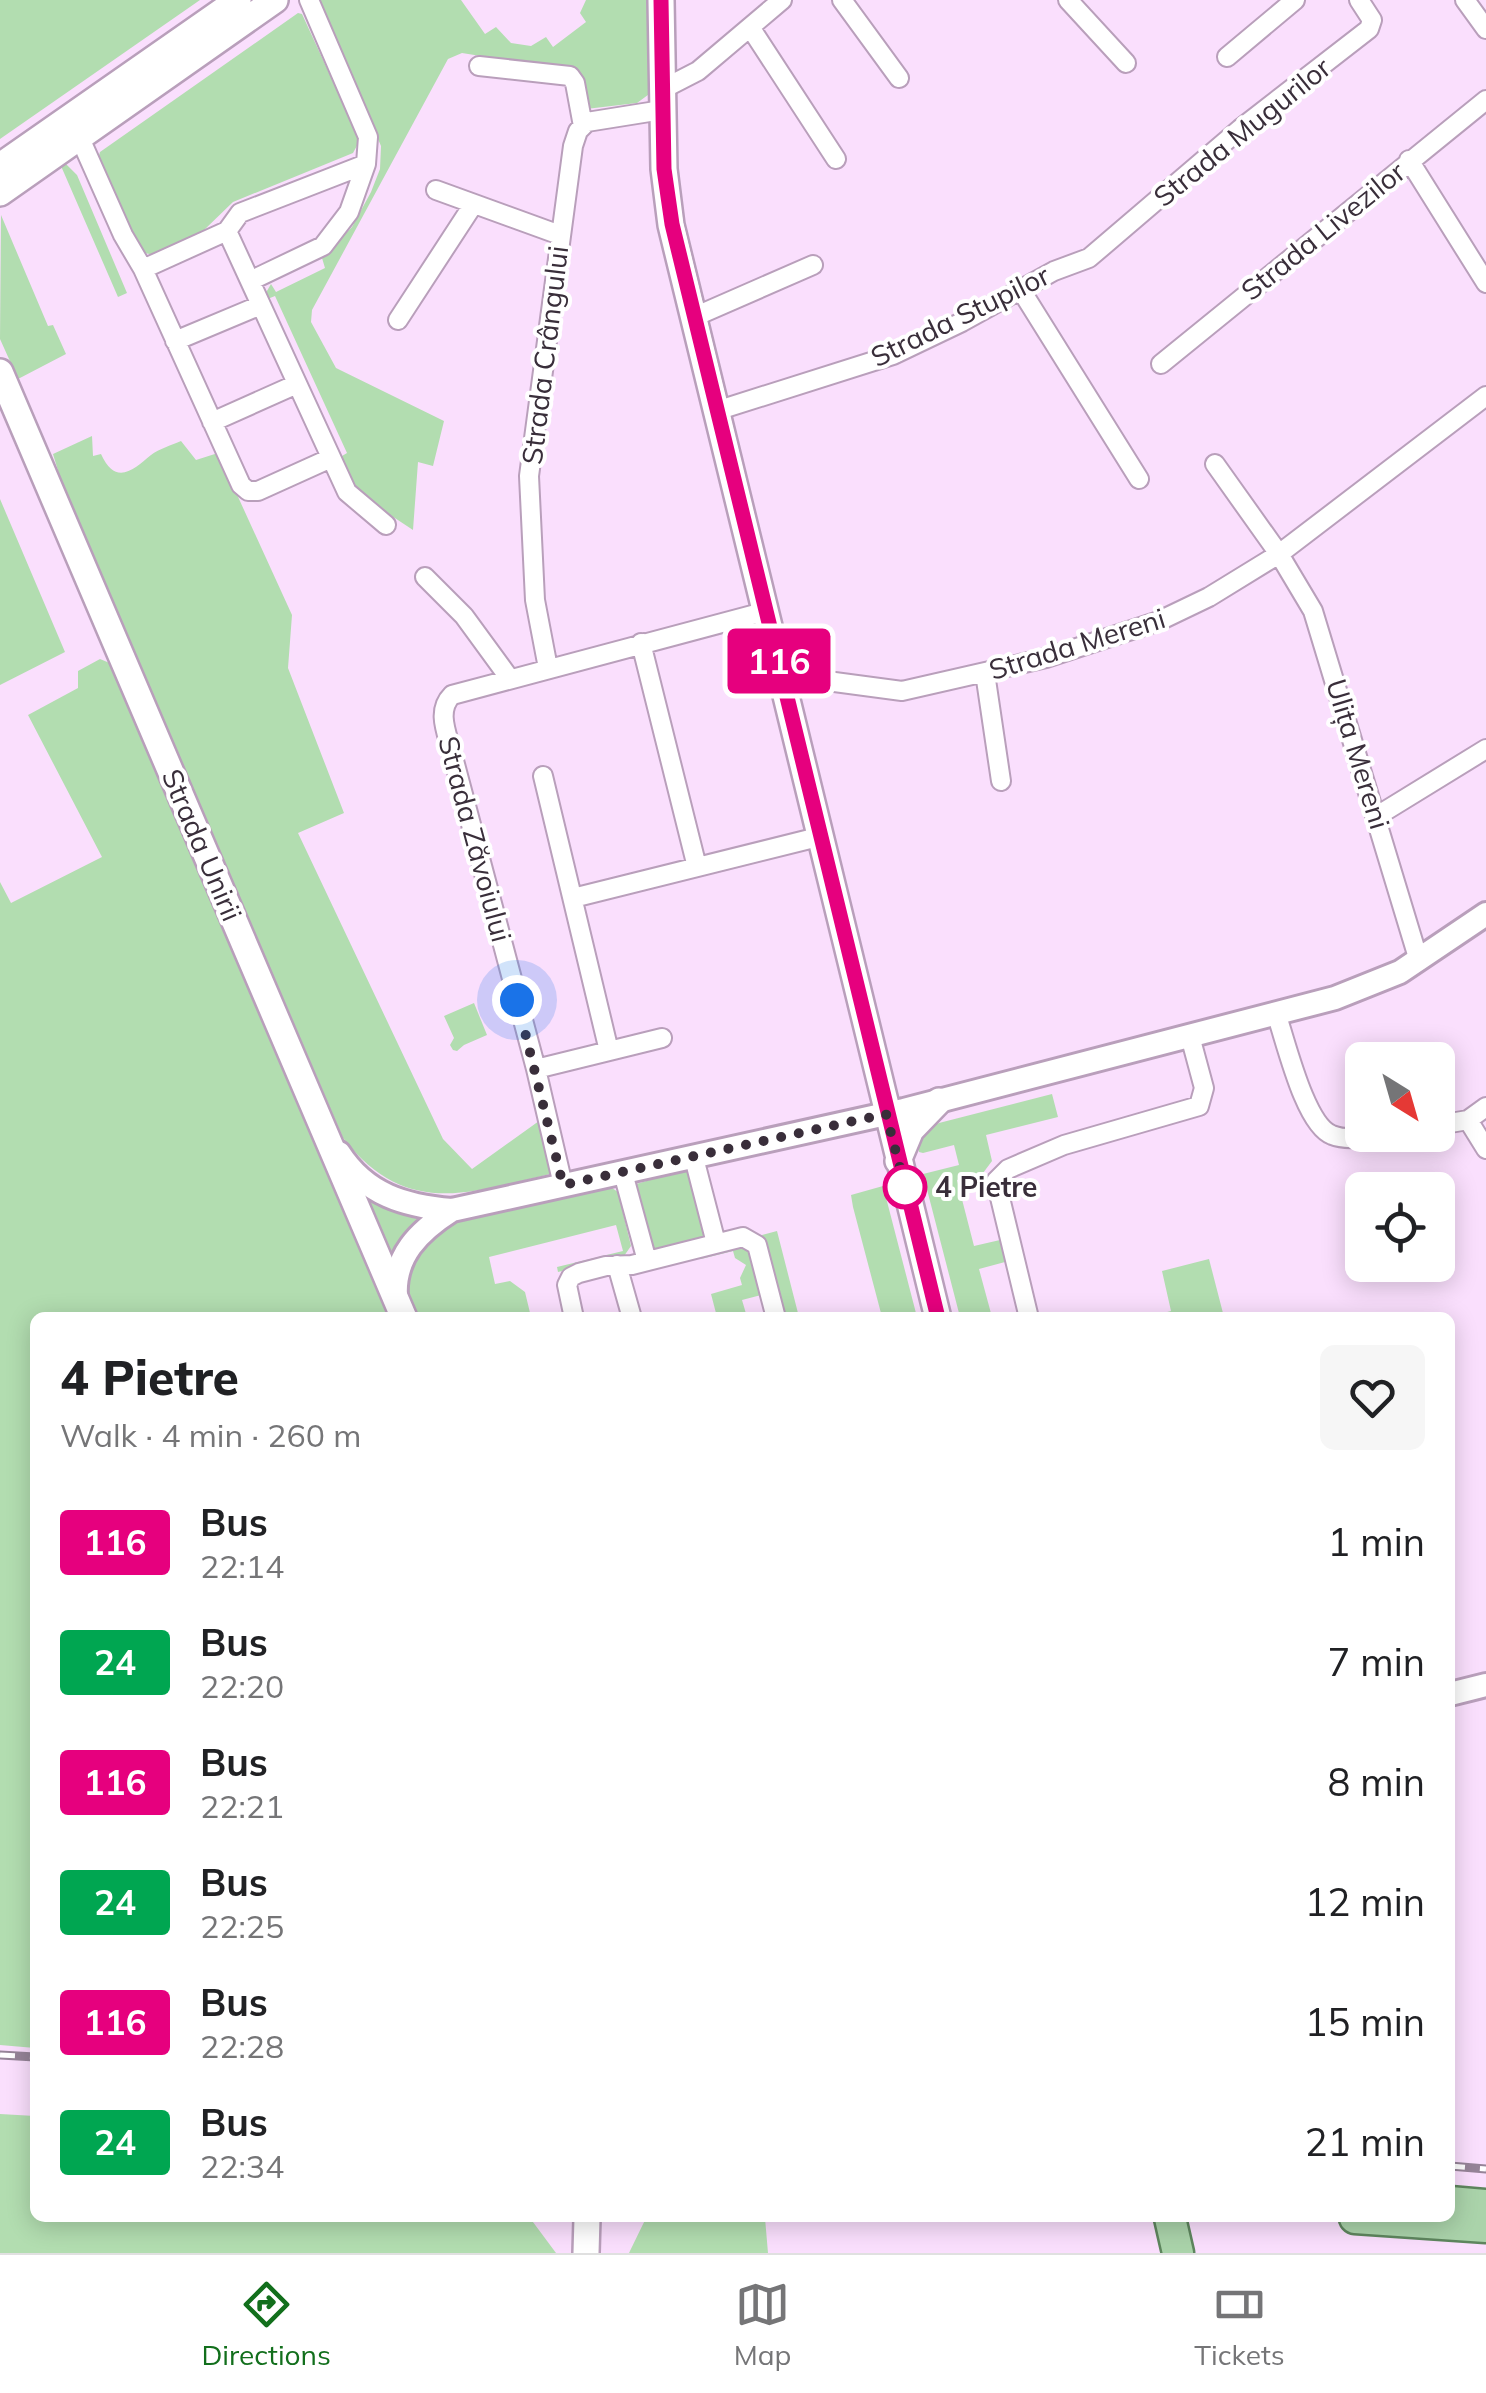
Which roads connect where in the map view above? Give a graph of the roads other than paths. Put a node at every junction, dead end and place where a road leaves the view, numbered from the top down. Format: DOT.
graph roads {
  1 [pos="238,0"];
  2 [pos="276,0"];
  3 [pos="309,0"];
  4 [pos="661,0"];
  5 [pos="782,0"];
  6 [pos="842,0"];
  7 [pos="1068,0"];
  8 [pos="1296,0"];
  9 [pos="1359,0"];
  10 [pos="1465,0"];
  11 [pos="750,27"];
  12 [pos="1486,29"];
  13 [pos="1226,57"];
  14 [pos="1126,63"];
  15 [pos="478,66"];
  16 [pos="899,78"];
  17 [pos="662,100"];
  18 [pos="1486,100"];
  19 [pos="582,126"];
  20 [pos="79,136"];
  21 [pos="836,159"];
  22 [pos="1409,160"];
  23 [pos="366,164"];
  24 [pos="0,166"];
  25 [pos="436,190"];
  26 [pos="0,193"];
  27 [pos="473,204"];
  28 [pos="228,230"];
  29 [pos="560,235"];
  30 [pos="1089,258"];
  31 [pos="813,265"];
  32 [pos="142,269"];
  33 [pos="250,281"];
  34 [pos="1486,282"];
  35 [pos="1021,290"];
  36 [pos="261,304"];
  37 [pos="694,317"];
  38 [pos="398,320"];
  39 [pos="175,341"];
  40 [pos="1161,364"];
  41 [pos="0,372"];
  42 [pos="297,384"];
  43 [pos="1486,396"];
  44 [pos="716,411"];
  45 [pos="212,422"];
  46 [pos="331,458"];
  47 [pos="1215,464"];
  48 [pos="1139,479"];
  49 [pos="386,525"];
  50 [pos="1279,554"];
  51 [pos="425,577"];
  52 [pos="766,612"];
  53 [pos="641,643"];
  54 [pos="548,668"];
  55 [pos="986,673"];
  56 [pos="782,674"];
  57 [pos="510,680"];
  58 [pos="1486,748"];
  59 [pos="543,776"];
  60 [pos="1001,781"];
  61 [pos="1377,816"];
  62 [pos="822,836"];
  63 [pos="697,867"];
  64 [pos="573,898"];
  65 [pos="1486,914"];
  66 [pos="1419,961"];
  67 [pos="1276,1014"];
  68 [pos="1190,1036"];
  69 [pos="662,1038"];
  70 [pos="609,1050"];
  71 [pos="536,1069"];
  72 [pos="940,1101"];
  73 [pos="1486,1108"];
  74 [pos="886,1114"];
  75 [pos="1468,1120"];
  76 [pos="1455,1122"];
  77 [pos="326,1133"];
  78 [pos="1345,1138"];
  79 [pos="1486,1150"];
  80 [pos="694,1158"];
  81 [pos="898,1160"];
  82 [pos="623,1172"];
  83 [pos="563,1185"];
  84 [pos="452,1210"];
  85 [pos="716,1243"];
  86 [pos="647,1261"];
  87 [pos="617,1265"];
  88 [pos="400,1309"];
  89 [pos="573,1312"];
  90 [pos="630,1312"];
  91 [pos="774,1312"];
  92 [pos="936,1312"];
  93 [pos="1028,1312"];
  94 [pos="1486,1685"];
  95 [pos="1455,1693"];
  96 [pos="1455,2202"];
  97 [pos="1486,2204"];
  98 [pos="586,2222"];
  99 [pos="1171,2222"];
  100 [pos="1407,2222"];
  101 [pos="1486,2228"];
  102 [pos="586,2253"];
  103 [pos="1178,2253"];
  1 -- 24 [label="main road"];
  2 -- 20 [label="main road"];
  3 -- 23 [label="street"];
  4 -- 17 [label="main road"];
  5 -- 11 [label="street"];
  6 -- 16 [label="street"];
  7 -- 14 [label="street"];
  8 -- 13 [label="street"];
  9 -- 30 [label="street, Strada Mugurilor"];
  10 -- 12 [label="street"];
  11 -- 17 [label="street"];
  11 -- 21 [label="street"];
  15 -- 19 [label="street"];
  17 -- 19 [label="street"];
  17 -- 37 [label="main road"];
  18 -- 22 [label="street, Strada Livezilor"];
  19 -- 29 [label="street, Strada Crângului"];
  20 -- 26 [label="main road"];
  20 -- 32 [label="street"];
  22 -- 34 [label="street"];
  22 -- 40 [label="street, Strada Livezilor"];
  23 -- 28 [label="street"];
  23 -- 33 [label="street"];
  25 -- 27 [label="street"];
  27 -- 29 [label="street"];
  27 -- 38 [label="street"];
  28 -- 32 [label="street"];
  28 -- 33 [label="street"];
  29 -- 54 [label="street, Strada Crângului"];
  30 -- 35 [label="street, Strada Stupilor"];
  31 -- 37 [label="street"];
  32 -- 39 [label="street"];
  33 -- 36 [label="street"];
  35 -- 44 [label="street, Strada Stupilor"];
  35 -- 48 [label="street"];
  36 -- 39 [label="street"];
  36 -- 42 [label="street"];
  37 -- 44 [label="main road"];
  39 -- 45 [label="street"];
  41 -- 77 [label="main road, Strada Unirii"];
  42 -- 45 [label="street"];
  42 -- 46 [label="street"];
  43 -- 50 [label="street, Strada Mereni"];
  44 -- 52 [label="main road"];
  45 -- 46 [label="street"];
  46 -- 49 [label="street"];
  47 -- 50 [label="street, Ulița Mereni"];
  50 -- 55 [label="street, Strada Mereni"];
  50 -- 61 [label="street, Ulița Mereni"];
  51 -- 57 [label="street"];
  52 -- 53 [label="street, Strada Zăvoiului"];
  52 -- 56 [label="main road"];
  53 -- 54 [label="street, Strada Zăvoiului"];
  53 -- 63 [label="street"];
  54 -- 57 [label="street, Strada Zăvoiului"];
  55 -- 56 [label="street, Strada Mereni"];
  55 -- 60 [label="street"];
  56 -- 62 [label="main road"];
  57 -- 71 [label="street, Strada Zăvoiului"];
  58 -- 61 [label="street"];
  59 -- 64 [label="street"];
  61 -- 66 [label="street, Ulița Mereni"];
  62 -- 63 [label="street"];
  62 -- 74 [label="main road"];
  63 -- 64 [label="street"];
  64 -- 70 [label="street"];
  65 -- 66 [label="street"];
  66 -- 67 [label="street"];
  67 -- 68 [label="street"];
  67 -- 78 [label="street"];
  68 -- 72 [label="street"];
  68 -- 93 [label="street"];
  69 -- 70 [label="street"];
  70 -- 71 [label="street"];
  71 -- 83 [label="street, Strada Zăvoiului"];
  72 -- 74 [label="street"];
  72 -- 81 [label="main road"];
  73 -- 75 [label="street"];
  74 -- 80 [label="street"];
  74 -- 81 [label="main road"];
  75 -- 76 [label="street"];
  75 -- 79 [label="street"];
  77 -- 84 [label="street"];
  77 -- 88 [label="main road, Strada Unirii"];
  80 -- 82 [label="street"];
  80 -- 85 [label="street"];
  81 -- 92 [label="main road"];
  82 -- 83 [label="street"];
  82 -- 86 [label="street"];
  83 -- 84 [label="street"];
  84 -- 88 [label="street"];
  85 -- 86 [label="street"];
  85 -- 91 [label="street"];
  86 -- 87 [label="street"];
  87 -- 89 [label="street"];
  87 -- 90 [label="street"];
  94 -- 95 [label="street"];
  96 -- 97 [label="main road"];
  98 -- 102 [label="main road"];
  99 -- 103 [label="main road"];
  100 -- 101 [label="main road"];
}
